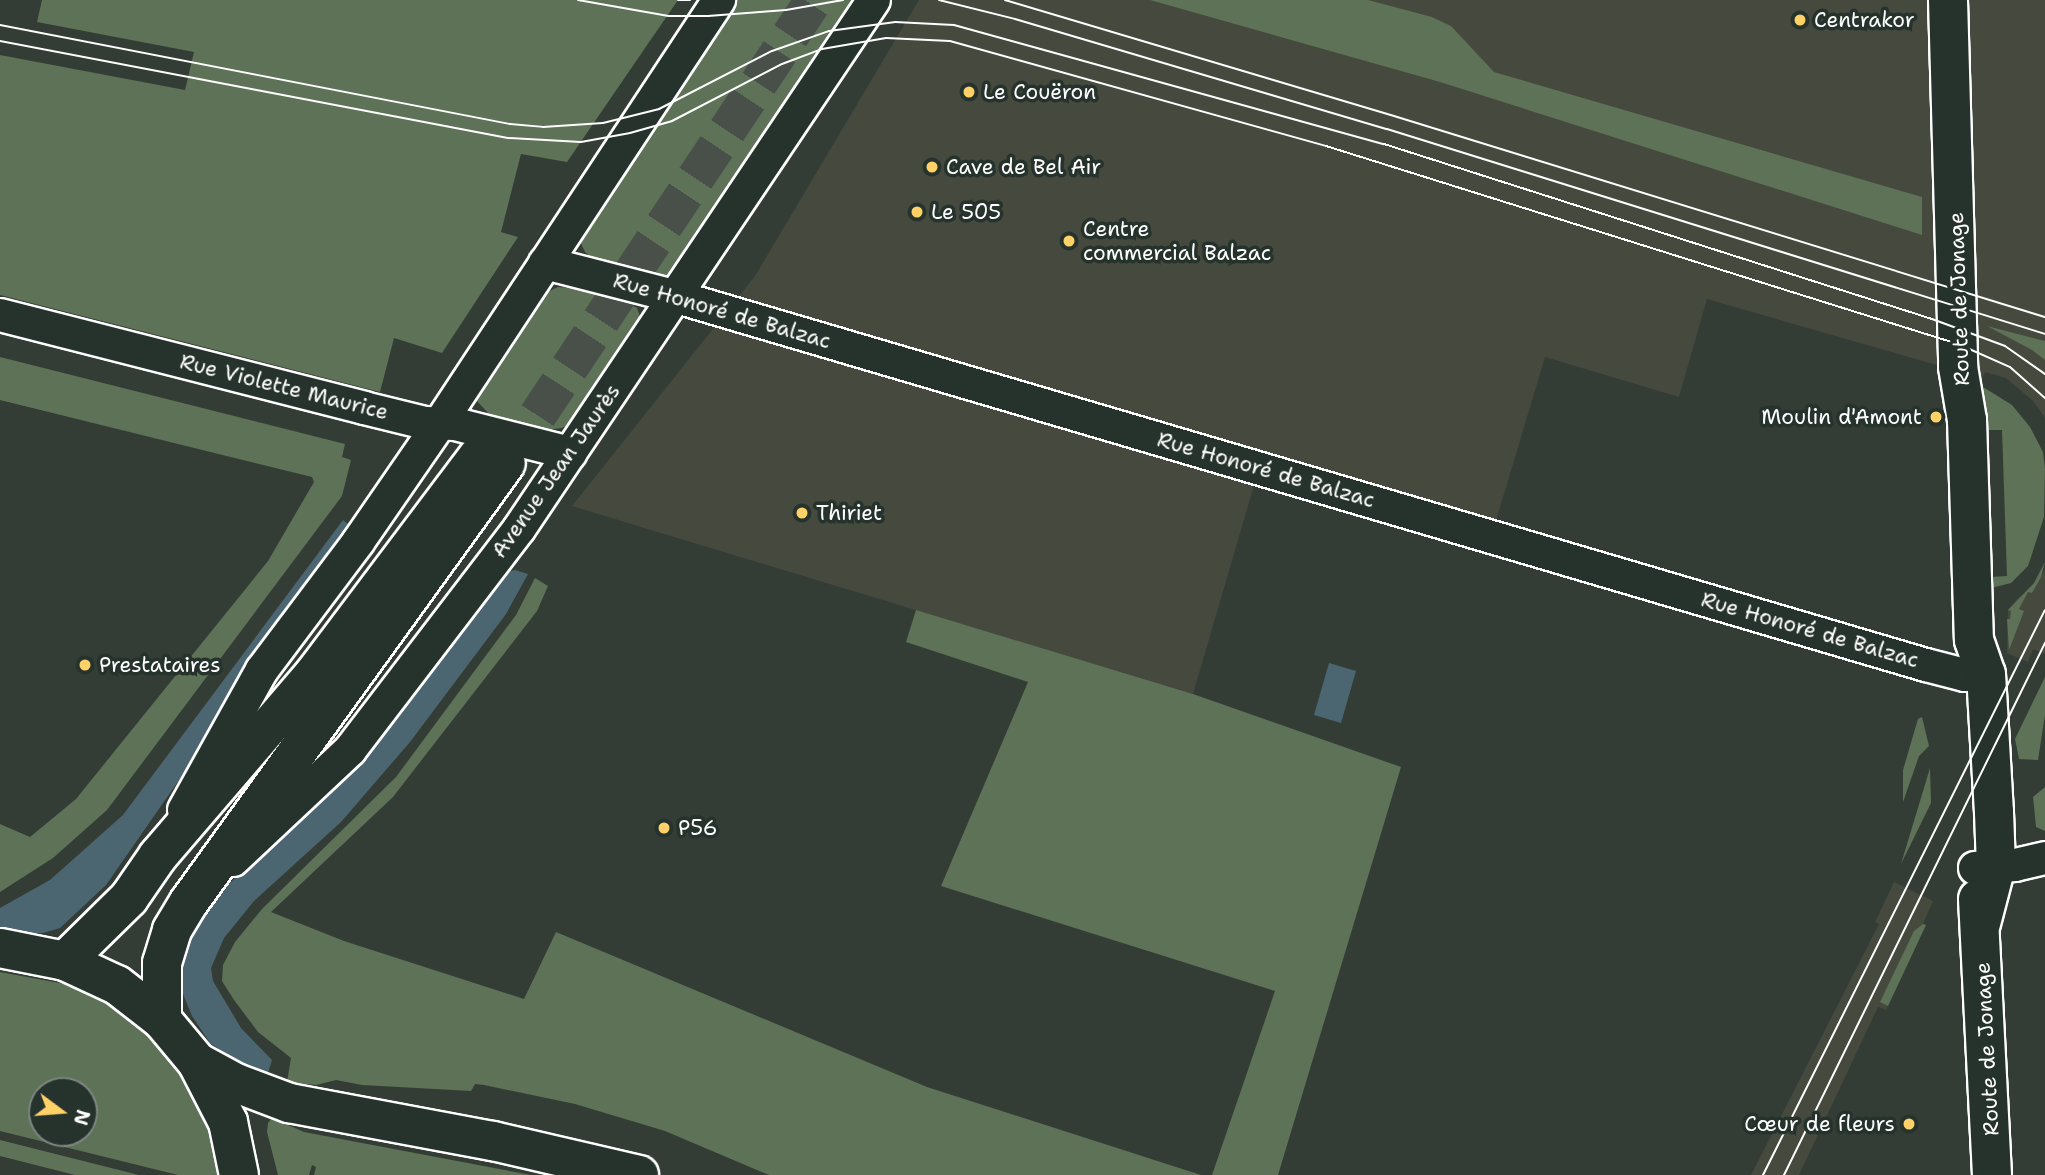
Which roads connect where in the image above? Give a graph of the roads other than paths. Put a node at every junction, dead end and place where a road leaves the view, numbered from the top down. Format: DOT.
graph roads {
  1 [pos="719,0"];
  2 [pos="874,0"];
  3 [pos="1948,0"];
  4 [pos="545,263"];
  5 [pos="677,296"];
  6 [pos="0,315"];
  7 [pos="440,423"];
  8 [pos="570,453"];
  9 [pos="1975,663"];
  10 [pos="158,856"];
  11 [pos="2045,858"];
  12 [pos="1985,867"];
  13 [pos="189,902"];
  14 [pos="0,948"];
  15 [pos="65,961"];
  16 [pos="162,1020"];
  17 [pos="197,1062"];
  18 [pos="239,1175"];
  19 [pos="639,1175"];
  20 [pos="1992,1175"];
  1 -- 4 [label="street, Avenue Jean Jaurès"];
  2 -- 5 [label="street, Avenue Jean Jaurès"];
  3 -- 9 [label="main road, Route de Jonage"];
  4 -- 5 [label="street, Rue Honoré de Balzac"];
  4 -- 7 [label="street, Avenue Jean Jaurès"];
  5 -- 8 [label="street, Avenue Jean Jaurès"];
  5 -- 9 [label="street, Rue Honoré de Balzac"];
  6 -- 7 [label="street, Rue Violette Maurice"];
  7 -- 8 [label="street, Rue Violette Maurice"];
  7 -- 10 [label="street, Avenue Jean Jaurès"];
  8 -- 13 [label="street, Avenue Jean Jaurès"];
  9 -- 12 [label="main road, Route de Jonage"];
  10 -- 13 [label="main road, Avenue Jean Jaurès"];
  10 -- 15 [label="main road, Avenue Jean Jaurès"];
  11 -- 12 [label="street"];
  12 -- 20 [label="main road, Route de Jonage"];
  13 -- 16 [label="main road, Avenue Jean Jaurès"];
  14 -- 15 [label="main road"];
  15 -- 16 [label="main road"];
  16 -- 17 [label="main road"];
  17 -- 18 [label="main road"];
  17 -- 19 [label="main road"];
}
